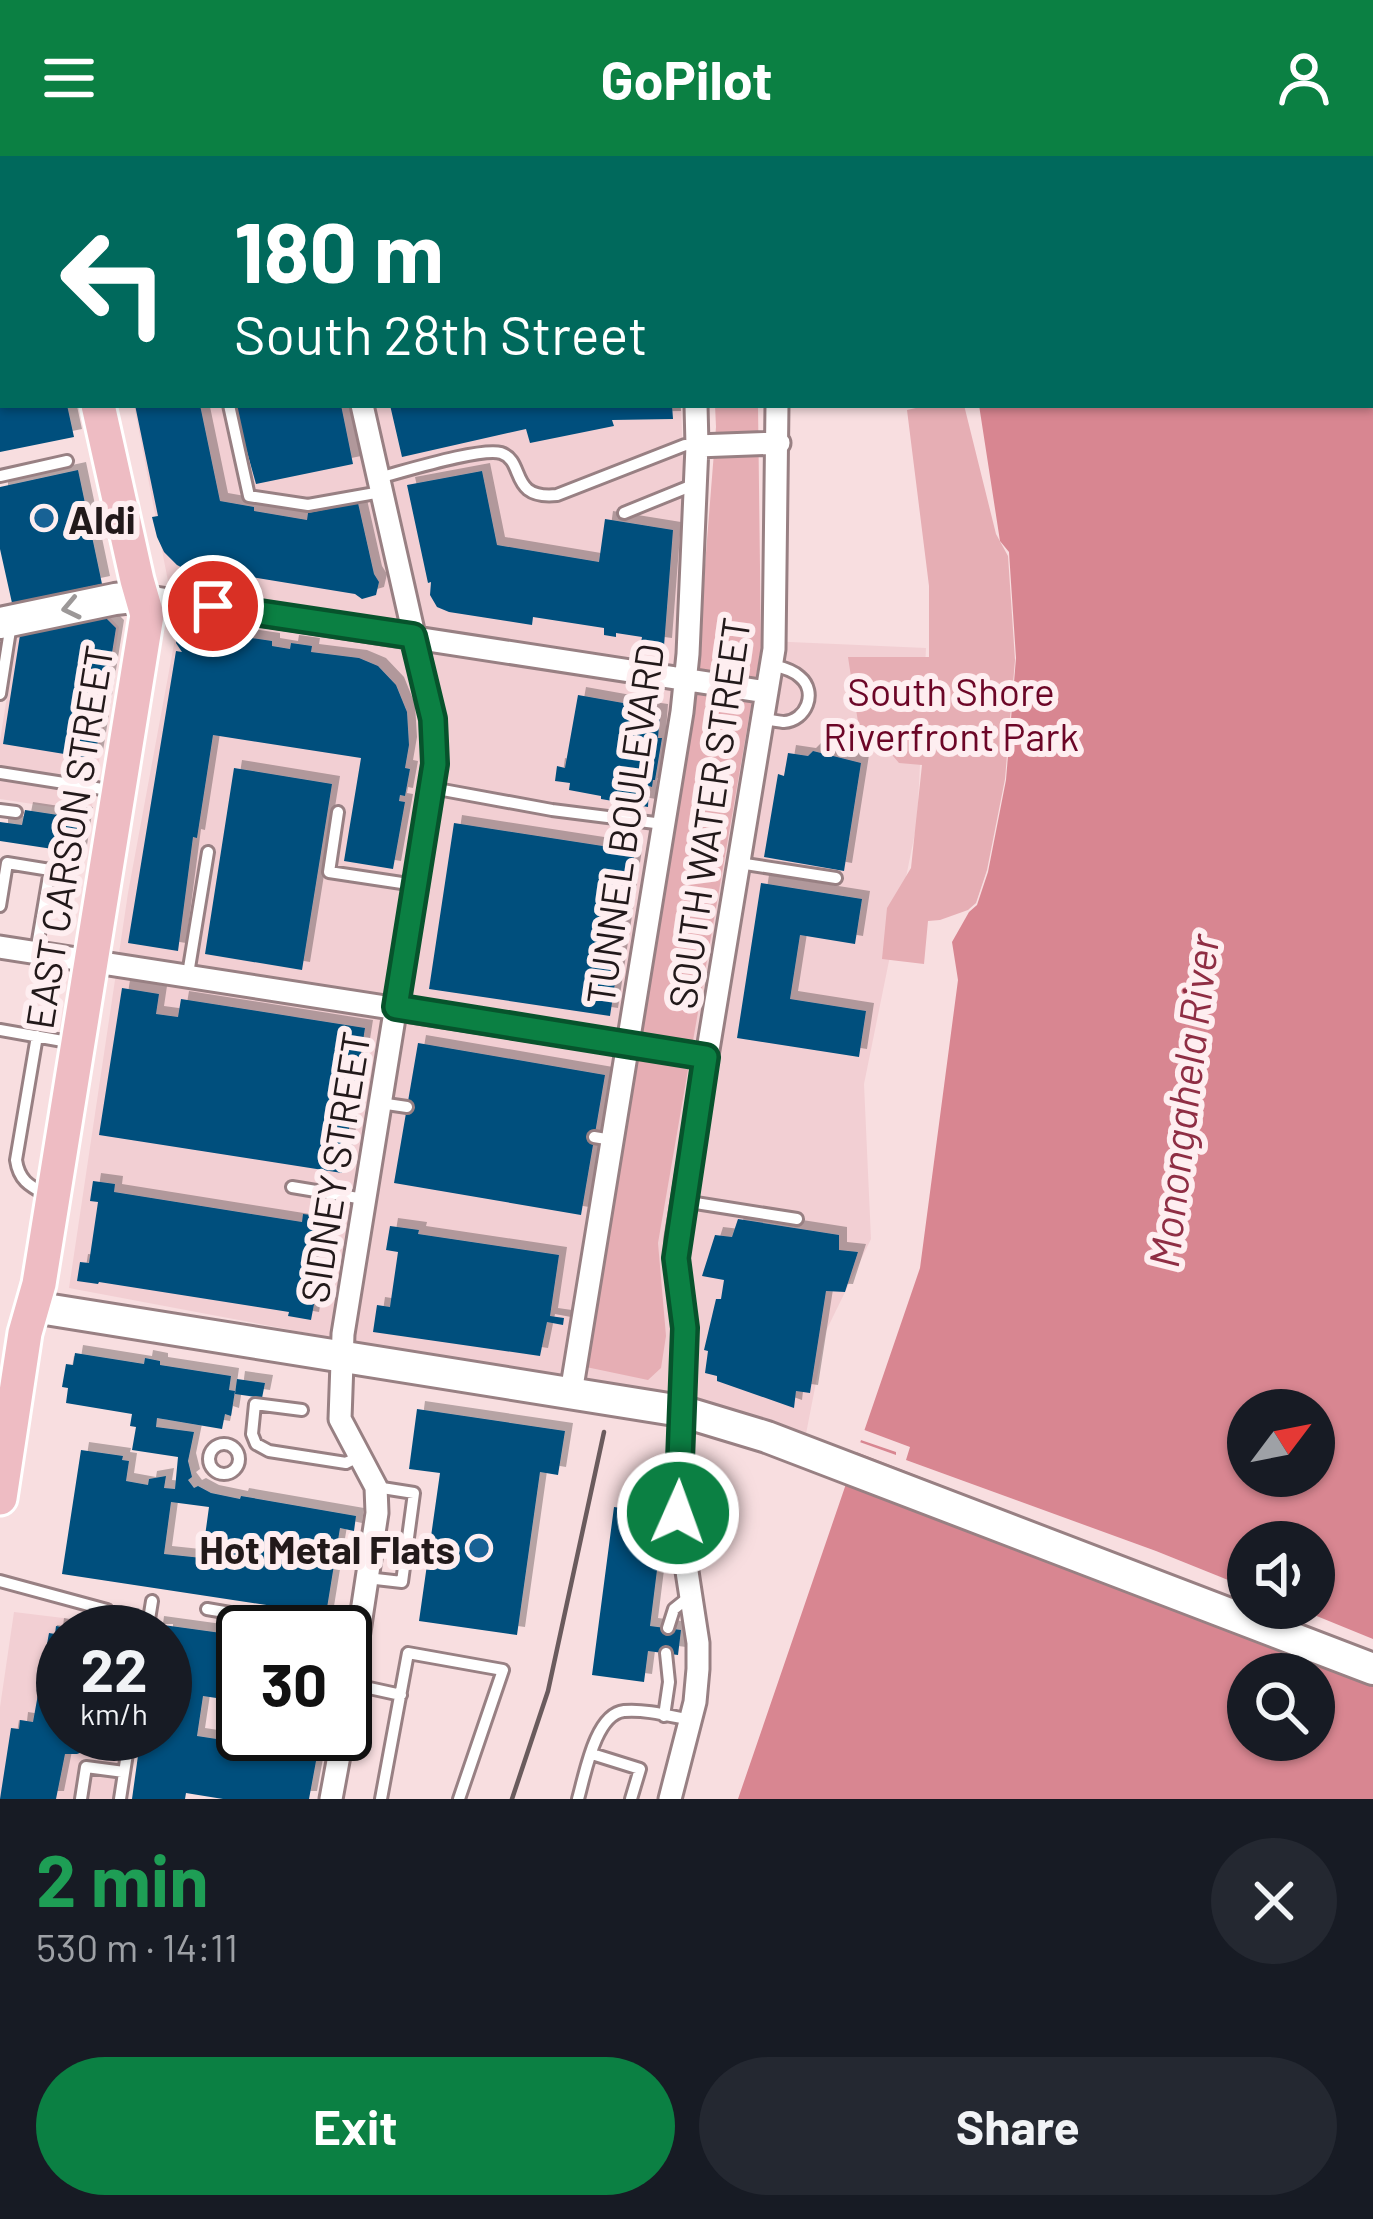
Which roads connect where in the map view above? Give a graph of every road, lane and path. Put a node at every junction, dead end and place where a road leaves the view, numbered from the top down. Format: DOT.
graph roads {
  1 [pos="99,408"];
  2 [pos="230,408"];
  3 [pos="363,408"];
  4 [pos="696,408"];
  5 [pos="777,408"];
  6 [pos="778,443"];
  7 [pos="698,446"];
  8 [pos="67,461"];
  9 [pos="0,476"];
  10 [pos="696,484"];
  11 [pos="379,485"];
  12 [pos="624,513"];
  13 [pos="142,596"];
  14 [pos="6,622"];
  15 [pos="413,636"];
  16 [pos="772,665"];
  17 [pos="685,680"];
  18 [pos="767,692"];
  19 [pos="0,694"];
  20 [pos="763,718"];
  21 [pos="0,772"];
  22 [pos="432,788"];
  23 [pos="118,792"];
  24 [pos="0,810"];
  25 [pos="16,812"];
  26 [pos="338,812"];
  27 [pos="663,824"];
  28 [pos="208,852"];
  29 [pos="739,863"];
  30 [pos="836,878"];
  31 [pos="417,885"];
  32 [pos="0,906"];
  33 [pos="0,946"];
  34 [pos="36,952"];
  35 [pos="91,959"];
  36 [pos="188,974"];
  37 [pos="396,1007"];
  38 [pos="0,1030"];
  39 [pos="38,1036"];
  40 [pos="77,1043"];
  41 [pos="627,1044"];
  42 [pos="706,1057"];
  43 [pos="380,1103"];
  44 [pos="407,1107"];
  45 [pos="292,1187"];
  46 [pos="52,1198"];
  47 [pos="364,1198"];
  48 [pos="683,1201"];
  49 [pos="797,1219"];
  50 [pos="32,1307"];
  51 [pos="343,1357"];
  52 [pos="571,1393"];
  53 [pos="8,1396"];
  54 [pos="302,1410"];
  55 [pos="681,1411"];
  56 [pos="256,1444"];
  57 [pos="238,1453"];
  58 [pos="358,1457"];
  59 [pos="376,1487"];
  60 [pos="0,1498"];
  61 [pos="368,1578"];
  62 [pos="0,1580"];
  63 [pos="691,1595"];
  64 [pos="152,1600"];
  65 [pos="89,1605"];
  66 [pos="151,1605"];
  67 [pos="358,1605"];
  68 [pos="207,1609"];
  69 [pos="216,1611"];
  70 [pos="668,1628"];
  71 [pos="666,1653"];
  72 [pos="1373,1669"];
  73 [pos="372,1689"];
  74 [pos="401,1695"];
  75 [pos="664,1716"];
  76 [pos="690,1720"];
  77 [pos="592,1754"];
  78 [pos="126,1761"];
  79 [pos="339,1761"];
  80 [pos="124,1772"];
  81 [pos="81,1799"];
  82 [pos="120,1799"];
  83 [pos="331,1799"];
  84 [pos="381,1799"];
  85 [pos="459,1799"];
  86 [pos="578,1799"];
  87 [pos="631,1799"];
  88 [pos="670,1799"];
  1 -- 13 [label="main road, EAST CARSON STREET"];
  2 -- 11 [label="lane"];
  3 -- 11 [label="street, SIDNEY STREET"];
  4 -- 7 [label="street, TUNNEL BOULEVARD"];
  5 -- 6 [label="street, SOUTH WATER STREET"];
  6 -- 7 [label="street"];
  6 -- 16 [label="street, SOUTH WATER STREET"];
  7 -- 10 [label="street, TUNNEL BOULEVARD"];
  7 -- 11 [label="lane"];
  8 -- 9 [label="lane"];
  10 -- 12 [label="lane"];
  10 -- 17 [label="street, TUNNEL BOULEVARD"];
  11 -- 15 [label="street, SIDNEY STREET"];
  13 -- 14 [label="main road, one-way"];
  13 -- 15 [label="street"];
  13 -- 23 [label="main road, EAST CARSON STREET"];
  14 -- 19 [label="lane"];
  15 -- 17 [label="street"];
  15 -- 22 [label="street, SIDNEY STREET"];
  16 -- 18 [label="street, SOUTH WATER STREET"];
  16 -- 20 [label="lane"];
  17 -- 18 [label="street"];
  17 -- 27 [label="street, TUNNEL BOULEVARD"];
  18 -- 20 [label="street, SOUTH WATER STREET"];
  20 -- 29 [label="street, SOUTH WATER STREET"];
  21 -- 23 [label="lane"];
  22 -- 27 [label="lane"];
  22 -- 31 [label="street, SIDNEY STREET"];
  23 -- 35 [label="main road, EAST CARSON STREET"];
  24 -- 25 [label="lane"];
  26 -- 31 [label="lane"];
  27 -- 41 [label="street, TUNNEL BOULEVARD"];
  28 -- 36 [label="lane"];
  29 -- 30 [label="lane"];
  29 -- 42 [label="street, SOUTH WATER STREET"];
  31 -- 37 [label="street, SIDNEY STREET"];
  32 -- 34 [label="lane"];
  33 -- 34 [label="street"];
  34 -- 35 [label="street"];
  35 -- 36 [label="street"];
  35 -- 40 [label="main road, EAST CARSON STREET"];
  36 -- 37 [label="street"];
  37 -- 41 [label="street"];
  37 -- 43 [label="street, SIDNEY STREET"];
  38 -- 39 [label="lane"];
  39 -- 40 [label="lane"];
  39 -- 46 [label="lane"];
  40 -- 46 [label="main road, EAST CARSON STREET"];
  41 -- 42 [label="street"];
  41 -- 52 [label="street, TUNNEL BOULEVARD"];
  42 -- 48 [label="street, SOUTH WATER STREET"];
  43 -- 44 [label="lane"];
  43 -- 47 [label="street, SIDNEY STREET"];
  45 -- 47 [label="lane"];
  46 -- 50 [label="main road, EAST CARSON STREET"];
  47 -- 51 [label="street, SIDNEY STREET"];
  48 -- 49 [label="lane"];
  48 -- 55 [label="street, SOUTH WATER STREET"];
  50 -- 51 [label="main road"];
  50 -- 53 [label="main road, EAST CARSON STREET"];
  51 -- 52 [label="main road"];
  51 -- 58 [label="street, SIDNEY STREET"];
  52 -- 55 [label="main road"];
  53 -- 60 [label="main road, EAST CARSON STREET"];
  54 -- 56 [label="lane"];
  55 -- 63 [label="street, SOUTH WATER STREET"];
  55 -- 72 [label="main road"];
  56 -- 57 [label="lane"];
  56 -- 58 [label="lane"];
  58 -- 59 [label="street, SIDNEY STREET"];
  59 -- 61 [label="street"];
  59 -- 61 [label="lane"];
  61 -- 67 [label="street"];
  62 -- 65 [label="lane"];
  63 -- 70 [label="lane"];
  63 -- 76 [label="street, SOUTH WATER STREET"];
  64 -- 66 [label="lane"];
  68 -- 69 [label="lane"];
  71 -- 75 [label="lane"];
  73 -- 74 [label="lane"];
  74 -- 84 [label="lane"];
  74 -- 85 [label="lane"];
  75 -- 76 [label="lane"];
  75 -- 77 [label="lane"];
  76 -- 88 [label="street, SOUTH WATER STREET"];
  77 -- 86 [label="lane"];
  77 -- 87 [label="lane"];
  78 -- 80 [label="lane"];
  79 -- 83 [label="street"];
  80 -- 81 [label="lane"];
  80 -- 82 [label="lane"];
}
